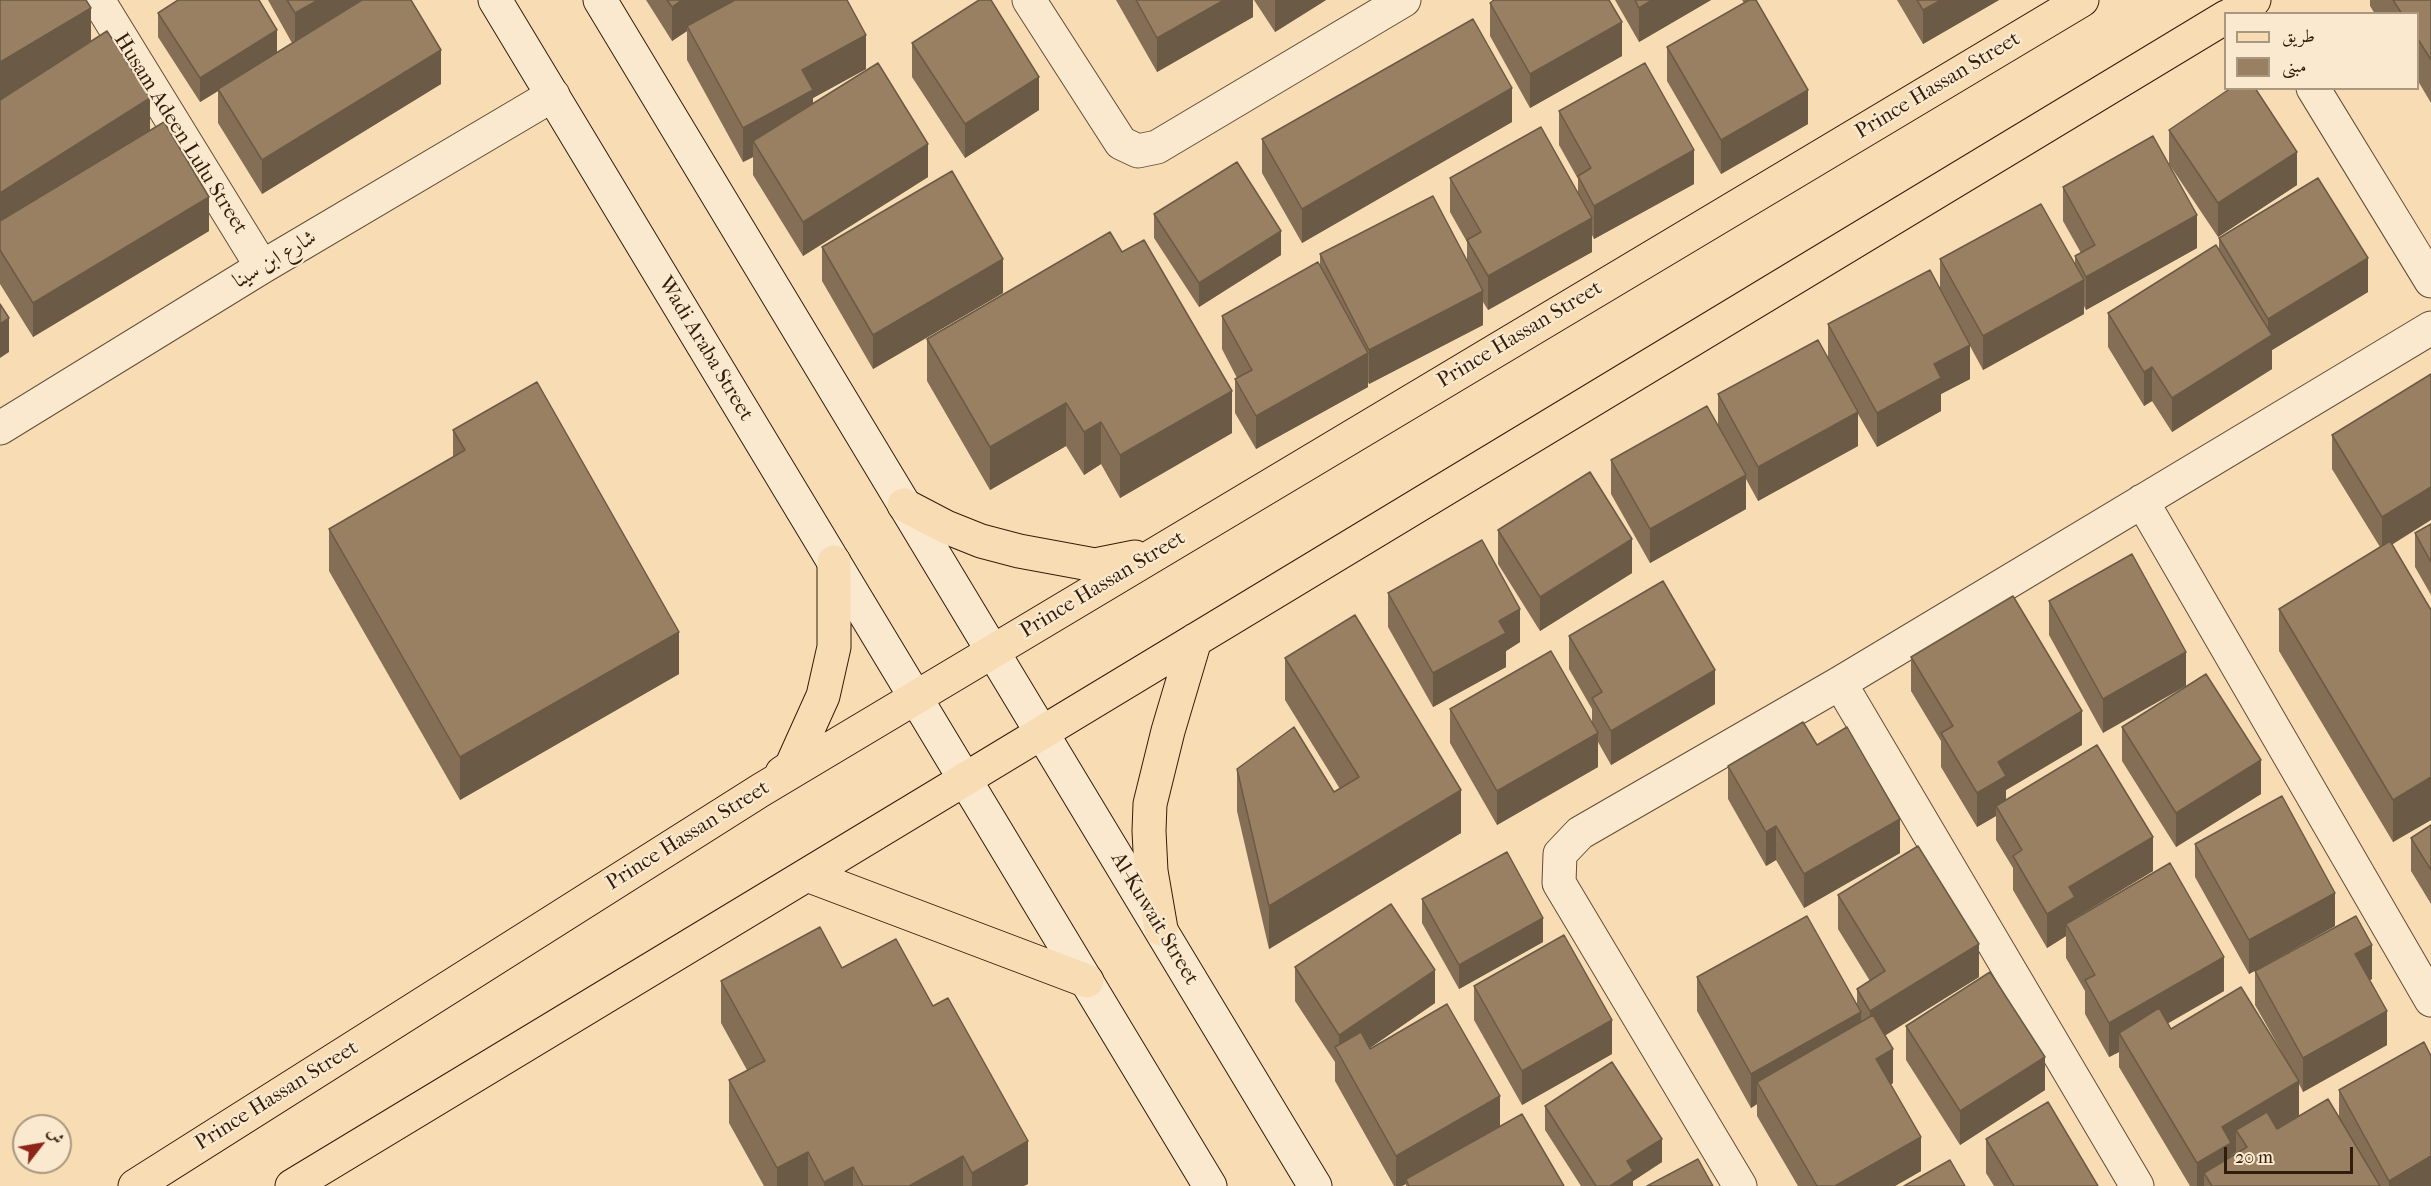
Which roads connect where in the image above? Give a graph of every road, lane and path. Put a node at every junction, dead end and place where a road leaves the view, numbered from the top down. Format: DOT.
graph roads {
  1 [pos="98,0"];
  2 [pos="495,0"];
  3 [pos="600,0"];
  4 [pos="1029,0"];
  5 [pos="1404,0"];
  6 [pos="2082,0"];
  7 [pos="2254,0"];
  8 [pos="2235,12"];
  9 [pos="2224,18"];
  10 [pos="2314,90"];
  11 [pos="553,95"];
  12 [pos="262,267"];
  13 [pos="2431,281"];
  14 [pos="2431,328"];
  15 [pos="0,428"];
  16 [pos="2142,501"];
  17 [pos="904,505"];
  18 [pos="1158,552"];
  19 [pos="834,562"];
  20 [pos="1196,640"];
  21 [pos="993,651"];
  22 [pos="1840,683"];
  23 [pos="915,697"];
  24 [pos="1042,733"];
  25 [pos="965,779"];
  26 [pos="761,790"];
  27 [pos="807,875"];
  28 [pos="1161,929"];
  29 [pos="1087,981"];
  30 [pos="2431,1000"];
  31 [pos="135,1186"];
  32 [pos="292,1186"];
  33 [pos="1210,1186"];
  34 [pos="1315,1186"];
  35 [pos="1740,1186"];
  36 [pos="2137,1186"];
  1 -- 12 [label="street, Husam Adeen Lulu Street"];
  2 -- 11 [label="street, Wadi Araba Street"];
  3 -- 17 [label="street"];
  4 -- 5 [label="street"];
  6 -- 18 [label="main road, Prince Hassan Street"];
  7 -- 8 [label="main road"];
  9 -- 20 [label="main road"];
  10 -- 13 [label="street"];
  11 -- 12 [label="street, شارع ابن سينا"];
  11 -- 19 [label="street, Wadi Araba Street"];
  12 -- 15 [label="street, شارع ابن سينا"];
  14 -- 16 [label="street"];
  16 -- 22 [label="street"];
  16 -- 30 [label="street"];
  17 -- 18 [label="main road"];
  17 -- 21 [label="street"];
  18 -- 21 [label="main road, Prince Hassan Street"];
  19 -- 23 [label="street, Wadi Araba Street"];
  19 -- 26 [label="main road"];
  20 -- 24 [label="main road"];
  20 -- 28 [label="main road"];
  21 -- 23 [label="main road, Prince Hassan Street"];
  21 -- 24 [label="street, Al-Kuwait Street"];
  22 -- 35 [label="street"];
  22 -- 36 [label="street"];
  23 -- 25 [label="street"];
  23 -- 26 [label="main road, Prince Hassan Street"];
  24 -- 25 [label="main road"];
  24 -- 28 [label="street, Al-Kuwait Street"];
  25 -- 27 [label="main road"];
  25 -- 29 [label="street"];
  26 -- 31 [label="main road, Prince Hassan Street"];
  27 -- 29 [label="main road"];
  27 -- 32 [label="main road"];
  28 -- 34 [label="street, Al-Kuwait Street"];
  29 -- 33 [label="street"];
}
